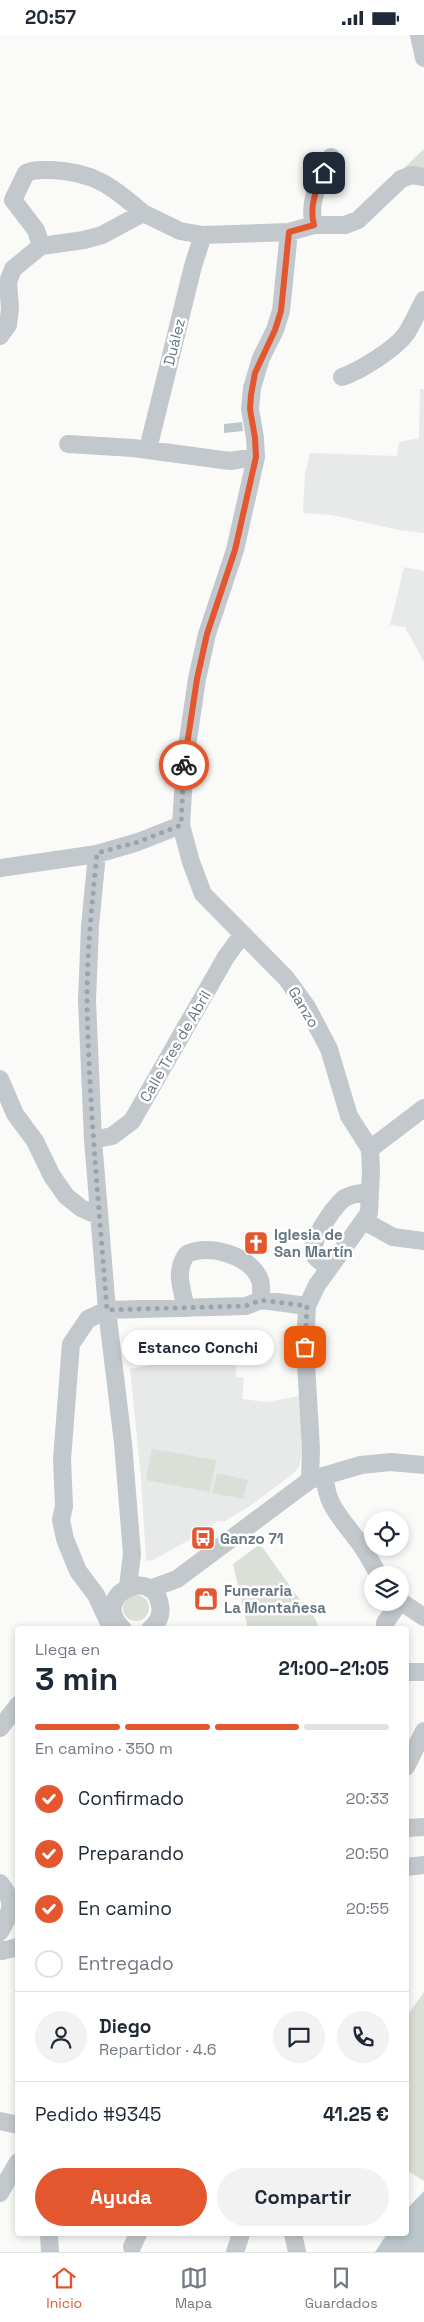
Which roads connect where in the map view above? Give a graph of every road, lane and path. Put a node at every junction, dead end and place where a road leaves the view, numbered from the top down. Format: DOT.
graph roads {
  1 [pos="419,35"];
  2 [pos="424,58"];
  3 [pos="332,157"];
  4 [pos="424,177"];
  5 [pos="143,213"];
  6 [pos="314,225"];
  7 [pos="289,232"];
  8 [pos="203,235"];
  9 [pos="41,246"];
  10 [pos="6,271"];
  11 [pos="424,300"];
  12 [pos="0,336"];
  13 [pos="342,377"];
  14 [pos="68,444"];
  15 [pos="148,449"];
  16 [pos="256,457"];
  17 [pos="181,825"];
  18 [pos="97,853"];
  19 [pos="0,868"];
  20 [pos="242,935"];
  21 [pos="0,1079"];
  22 [pos="424,1108"];
  23 [pos="93,1140"];
  24 [pos="370,1149"];
  25 [pos="369,1192"];
  26 [pos="100,1216"];
  27 [pos="364,1221"];
  28 [pos="424,1241"];
  29 [pos="329,1268"];
  30 [pos="261,1300"];
  31 [pos="307,1306"];
  32 [pos="186,1308"];
  33 [pos="107,1310"];
  34 [pos="311,1455"];
  35 [pos="424,1465"];
  36 [pos="325,1476"];
  37 [pos="374,1566"];
  38 [pos="145,1591"];
  39 [pos="409,1608"];
  40 [pos="394,1611"];
  41 [pos="424,1617"];
  42 [pos="114,1625"];
  43 [pos="156,1626"];
  44 [pos="386,1626"];
  45 [pos="409,1672"];
  46 [pos="424,1672"];
  47 [pos="15,1709"];
  48 [pos="0,1728"];
  49 [pos="424,1731"];
  50 [pos="409,1761"];
  51 [pos="424,1827"];
  52 [pos="409,1828"];
  53 [pos="424,1865"];
  54 [pos="409,1867"];
  55 [pos="0,1883"];
  56 [pos="0,1932"];
  57 [pos="0,2121"];
  58 [pos="15,2124"];
  59 [pos="15,2167"];
  60 [pos="0,2193"];
  61 [pos="48,2236"];
  62 [pos="240,2236"];
  63 [pos="293,2236"];
  64 [pos="50,2252"];
  65 [pos="235,2252"];
  66 [pos="297,2252"];
  1 -- 2 [label="street"];
  3 -- 6 [label="street"];
  4 -- 6 [label="street"];
  5 -- 8 [label="street"];
  5 -- 9 [label="street"];
  5 -- 9 [label="street"];
  6 -- 7 [label="street"];
  7 -- 8 [label="street"];
  7 -- 16 [label="street"];
  8 -- 15 [label="street, Duález"];
  9 -- 10 [label="street"];
  10 -- 12 [label="street"];
  11 -- 13 [label="street"];
  14 -- 15 [label="street"];
  15 -- 16 [label="street"];
  16 -- 17 [label="street, Ganzo"];
  17 -- 18 [label="street"];
  17 -- 20 [label="street, Ganzo"];
  18 -- 19 [label="street"];
  18 -- 23 [label="street"];
  20 -- 23 [label="street, Calle Tres de Abril"];
  20 -- 24 [label="street, Ganzo"];
  21 -- 26 [label="street"];
  22 -- 24 [label="street"];
  23 -- 26 [label="street"];
  24 -- 25 [label="street"];
  25 -- 27 [label="street"];
  25 -- 29 [label="street"];
  26 -- 33 [label="street"];
  27 -- 28 [label="street"];
  27 -- 29 [label="street"];
  29 -- 31 [label="street"];
  30 -- 31 [label="street"];
  30 -- 32 [label="street"];
  30 -- 32 [label="street"];
  31 -- 34 [label="street"];
  32 -- 33 [label="street"];
  33 -- 38 [label="street"];
  33 -- 42 [label="street"];
  34 -- 36 [label="street"];
  34 -- 36 [label="street"];
  35 -- 36 [label="street"];
  36 -- 37 [label="street"];
  36 -- 38 [label="street"];
  38 -- 42 [label="street"];
  38 -- 43 [label="street"];
  39 -- 41 [label="street"];
  40 -- 44 [label="street"];
  45 -- 46 [label="street"];
  47 -- 48 [label="street"];
  49 -- 50 [label="street"];
  51 -- 52 [label="street"];
  53 -- 54 [label="street"];
  55 -- 56 [label="street"];
  57 -- 58 [label="street"];
  59 -- 60 [label="street"];
  61 -- 64 [label="street"];
  62 -- 65 [label="street"];
  63 -- 66 [label="street"];
}
